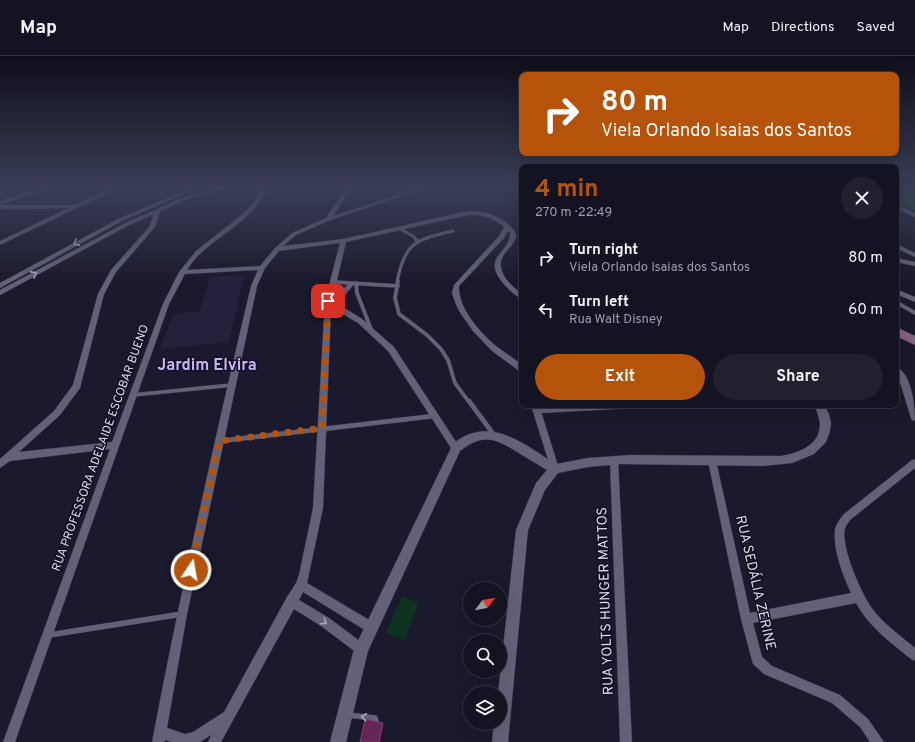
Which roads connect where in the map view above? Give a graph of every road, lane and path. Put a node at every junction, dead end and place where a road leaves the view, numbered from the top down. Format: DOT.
graph roads {
  1 [pos="51,218"];
  2 [pos="125,218"];
  3 [pos="141,218"];
  4 [pos="155,218"];
  5 [pos="240,218"];
  6 [pos="331,218"];
  7 [pos="444,218"];
  8 [pos="496,218"];
  9 [pos="328,219"];
  10 [pos="507,227"];
  11 [pos="400,229"];
  12 [pos="453,232"];
  13 [pos="343,241"];
  14 [pos="417,241"];
  15 [pos="0,243"];
  16 [pos="899,247"];
  17 [pos="277,249"];
  18 [pos="915,255"];
  19 [pos="899,261"];
  20 [pos="915,264"];
  21 [pos="262,268"];
  22 [pos="182,272"];
  23 [pos="332,282"];
  24 [pos="354,283"];
  25 [pos="0,286"];
  26 [pos="398,286"];
  27 [pos="899,292"];
  28 [pos="0,293"];
  29 [pos="519,294"];
  30 [pos="915,300"];
  31 [pos="331,303"];
  32 [pos="899,304"];
  33 [pos="915,313"];
  34 [pos="371,329"];
  35 [pos="899,333"];
  36 [pos="915,341"];
  37 [pos="510,360"];
  38 [pos="519,360"];
  39 [pos="519,368"];
  40 [pos="899,373"];
  41 [pos="232,385"];
  42 [pos="133,395"];
  43 [pos="536,408"];
  44 [pos="822,408"];
  45 [pos="434,416"];
  46 [pos="915,418"];
  47 [pos="322,428"];
  48 [pos="494,435"];
  49 [pos="219,441"];
  50 [pos="116,445"];
  51 [pos="456,448"];
  52 [pos="9,457"];
  53 [pos="614,460"];
  54 [pos="712,461"];
  55 [pos="915,463"];
  56 [pos="0,464"];
  57 [pos="555,469"];
  58 [pos="301,585"];
  59 [pos="859,597"];
  60 [pos="291,601"];
  61 [pos="182,614"];
  62 [pos="746,619"];
  63 [pos="372,628"];
  64 [pos="47,635"];
  65 [pos="361,649"];
  66 [pos="915,655"];
  67 [pos="346,714"];
  68 [pos="227,717"];
  69 [pos="377,724"];
  70 [pos="159,737"];
  71 [pos="9,742"];
  72 [pos="214,742"];
  73 [pos="338,742"];
  74 [pos="500,742"];
  75 [pos="626,742"];
  76 [pos="878,742"];
  1 -- 15 [label="street"];
  2 -- 25 [label="street, one-way"];
  28 -- 3 [label="street, one-way"];
  4 -- 52 [label="street"];
  5 -- 22 [label="street, RUA PROFESSORA ADELAIDE ESCOBAR BUENO"];
  6 -- 9 [label="street"];
  7 -- 11 [label="street"];
  8 -- 10 [label="street"];
  9 -- 17 [label="street"];
  10 -- 29 [label="street"];
  10 -- 37 [label="street"];
  11 -- 13 [label="street"];
  11 -- 14 [label="lane"];
  12 -- 14 [label="lane"];
  13 -- 17 [label="street"];
  13 -- 23 [label="street"];
  14 -- 26 [label="lane"];
  16 -- 18 [label="street"];
  17 -- 21 [label="street"];
  19 -- 20 [label="street"];
  21 -- 22 [label="street"];
  21 -- 41 [label="street"];
  22 -- 42 [label="street, RUA PROFESSORA ADELAIDE ESCOBAR BUENO"];
  23 -- 24 [label="lane"];
  23 -- 31 [label="street"];
  24 -- 26 [label="lane"];
  24 -- 31 [label="street"];
  24 -- 34 [label="lane"];
  26 -- 48 [label="lane"];
  27 -- 30 [label="street"];
  31 -- 34 [label="street"];
  31 -- 47 [label="street"];
  32 -- 33 [label="lane"];
  34 -- 45 [label="street"];
  35 -- 36 [label="main road"];
  37 -- 38 [label="street"];
  37 -- 39 [label="street"];
  40 -- 46 [label="street"];
  41 -- 42 [label="lane"];
  41 -- 49 [label="street"];
  42 -- 50 [label="street, RUA PROFESSORA ADELAIDE ESCOBAR BUENO"];
  43 -- 57 [label="street"];
  44 -- 54 [label="street"];
  45 -- 47 [label="lane"];
  45 -- 51 [label="street"];
  47 -- 49 [label="lane"];
  47 -- 58 [label="street"];
  48 -- 51 [label="street"];
  48 -- 57 [label="street"];
  49 -- 61 [label="street"];
  50 -- 52 [label="street"];
  50 -- 64 [label="street, RUA PROFESSORA ADELAIDE ESCOBAR BUENO"];
  51 -- 63 [label="street"];
  52 -- 56 [label="street"];
  53 -- 54 [label="street"];
  53 -- 57 [label="street"];
  53 -- 75 [label="street, RUA YOLTS HUNGER MATTOS"];
  54 -- 62 [label="street, RUA SEDÁLIA ZERINE"];
  55 -- 59 [label="street"];
  57 -- 74 [label="street"];
  58 -- 60 [label="street"];
  58 -- 63 [label="street"];
  59 -- 62 [label="street"];
  59 -- 66 [label="street"];
  60 -- 65 [label="street, one-way"];
  60 -- 68 [label="street"];
  61 -- 64 [label="lane"];
  61 -- 70 [label="street"];
  62 -- 76 [label="street, RUA SEDÁLIA ZERINE"];
  63 -- 65 [label="street"];
  64 -- 71 [label="street, RUA PROFESSORA ADELAIDE ESCOBAR BUENO"];
  65 -- 67 [label="street"];
  69 -- 67 [label="lane, one-way"];
  67 -- 73 [label="street"];
  68 -- 70 [label="street"];
  68 -- 72 [label="street"];
}
